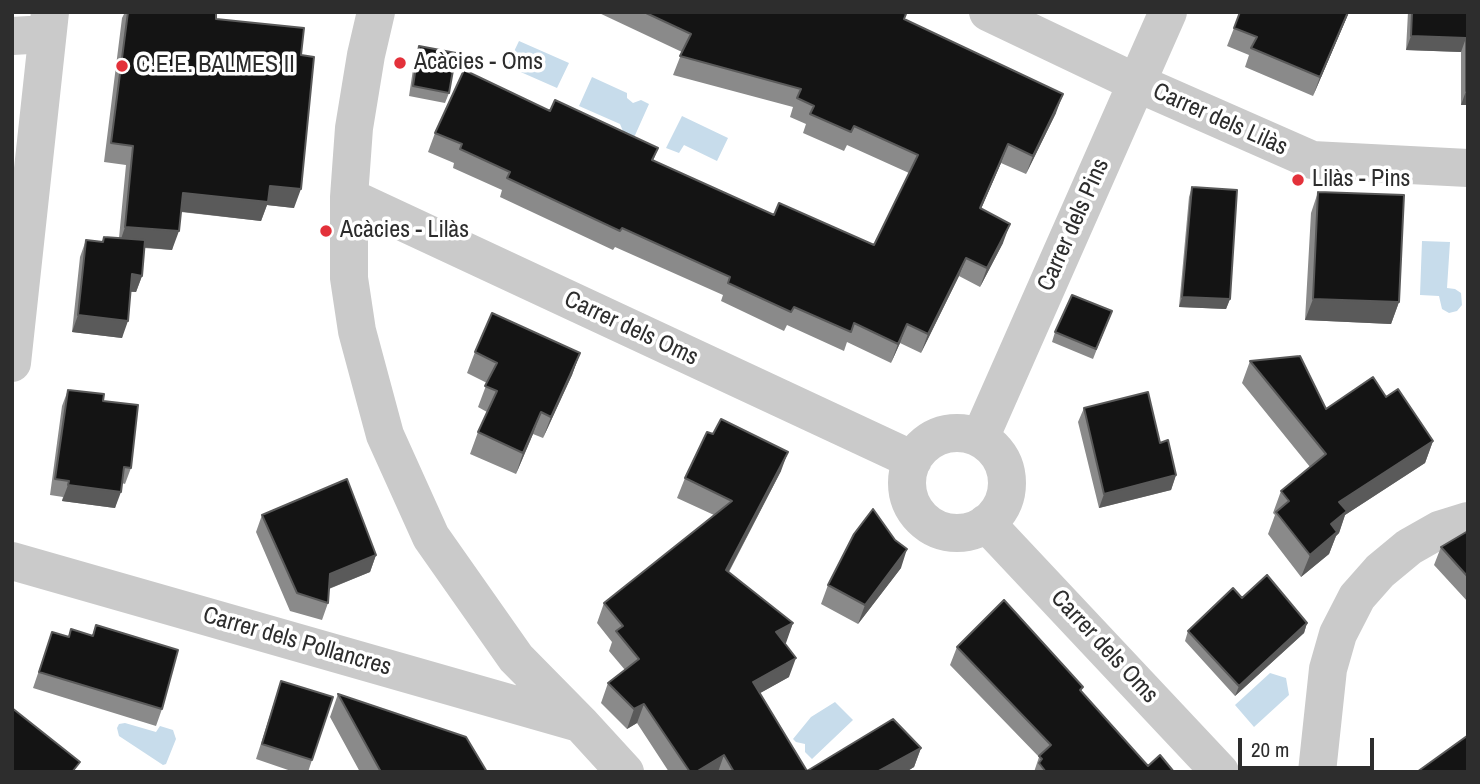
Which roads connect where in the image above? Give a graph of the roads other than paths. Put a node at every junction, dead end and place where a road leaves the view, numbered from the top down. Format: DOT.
graph roads {
  1 [pos="376,12"];
  2 [pos="988,12"];
  3 [pos="1168,12"];
  4 [pos="36,27"];
  5 [pos="1137,83"];
  6 [pos="1468,168"];
  7 [pos="349,197"];
  8 [pos="12,363"];
  9 [pos="980,438"];
  10 [pos="913,460"];
  11 [pos="1468,521"];
  12 [pos="986,523"];
  13 [pos="12,561"];
  14 [pos="581,724"];
  15 [pos="625,772"];
  16 [pos="1220,772"];
  17 [pos="1317,772"];
  1 -- 7 [label="street"];
  2 -- 5 [label="street, Carrer dels Lilàs"];
  3 -- 5 [label="street, Carrer dels Pins"];
  4 -- 8 [label="street"];
  5 -- 6 [label="street, Carrer dels Lilàs"];
  5 -- 9 [label="street, Carrer dels Pins"];
  7 -- 10 [label="street, Carrer dels Oms"];
  7 -- 14 [label="street"];
  9 -- 10 [label="street"];
  9 -- 12 [label="street"];
  10 -- 12 [label="street"];
  11 -- 17 [label="street"];
  12 -- 16 [label="street, Carrer dels Oms"];
  13 -- 14 [label="street, Carrer dels Pollancres"];
  14 -- 15 [label="street"];
}
